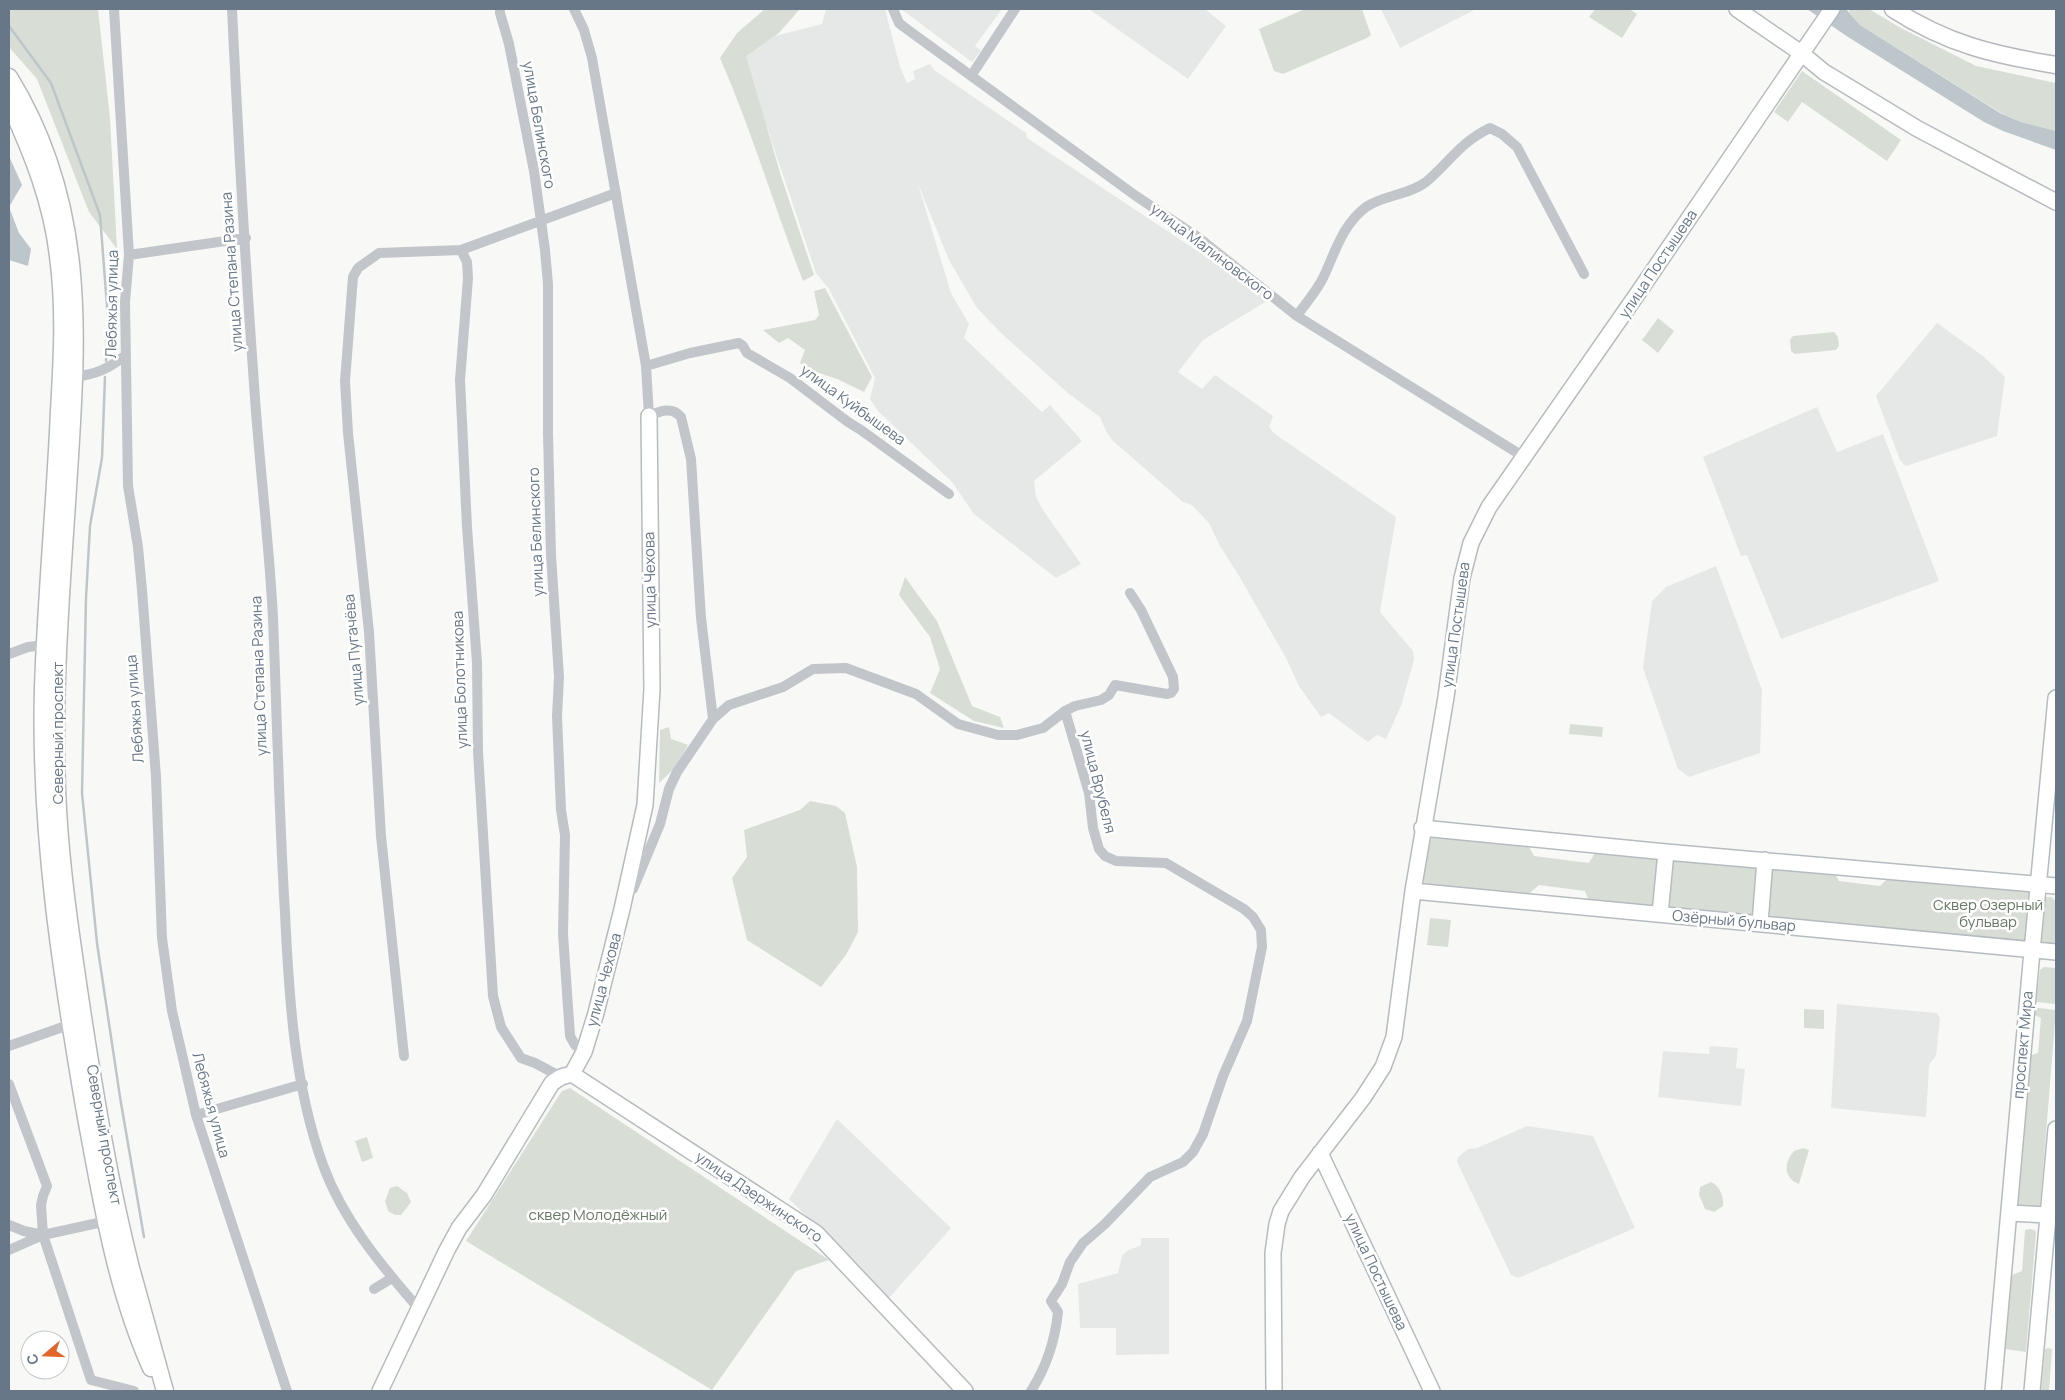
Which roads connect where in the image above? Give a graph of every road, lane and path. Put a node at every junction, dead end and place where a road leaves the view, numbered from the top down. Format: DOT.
graph roads {
  1 [pos="114,9"];
  2 [pos="232,9"];
  3 [pos="500,9"];
  4 [pos="574,9"];
  5 [pos="893,9"];
  6 [pos="1015,9"];
  7 [pos="1737,9"];
  8 [pos="1832,9"];
  9 [pos="1893,9"];
  10 [pos="1802,53"];
  11 [pos="2056,65"];
  12 [pos="971,76"];
  13 [pos="9,77"];
  14 [pos="9,104"];
  15 [pos="616,193"];
  16 [pos="2056,202"];
  17 [pos="540,221"];
  18 [pos="246,238"];
  19 [pos="461,250"];
  20 [pos="129,255"];
  21 [pos="1584,274"];
  22 [pos="1297,316"];
  23 [pos="126,355"];
  24 [pos="646,366"];
  25 [pos="74,377"];
  26 [pos="649,416"];
  27 [pos="1524,457"];
  28 [pos="949,494"];
  29 [pos="1130,593"];
  30 [pos="45,645"];
  31 [pos="9,654"];
  32 [pos="2056,698"];
  33 [pos="1065,711"];
  34 [pos="713,719"];
  35 [pos="2055,726"];
  36 [pos="1422,828"];
  37 [pos="1666,852"];
  38 [pos="1765,860"];
  39 [pos="56,864"];
  40 [pos="2039,884"];
  41 [pos="2056,886"];
  42 [pos="1413,890"];
  43 [pos="626,892"];
  44 [pos="1660,914"];
  45 [pos="1760,923"];
  46 [pos="2032,950"];
  47 [pos="2056,952"];
  48 [pos="78,1022"];
  49 [pos="9,1046"];
  50 [pos="584,1052"];
  51 [pos="404,1056"];
  52 [pos="567,1076"];
  53 [pos="9,1084"];
  54 [pos="303,1084"];
  55 [pos="196,1115"];
  56 [pos="2056,1129"];
  57 [pos="1320,1153"];
  58 [pos="2009,1213"];
  59 [pos="2048,1216"];
  60 [pos="107,1221"];
  61 [pos="9,1225"];
  62 [pos="43,1235"];
  63 [pos="9,1250"];
  64 [pos="392,1278"];
  65 [pos="374,1289"];
  66 [pos="419,1309"];
  67 [pos="134,1391"];
  68 [pos="163,1391"];
  69 [pos="287,1391"];
  70 [pos="380,1391"];
  71 [pos="965,1391"];
  72 [pos="1031,1391"];
  73 [pos="1274,1391"];
  74 [pos="1432,1391"];
  75 [pos="1993,1391"];
  76 [pos="2032,1391"];
  1 -- 20 [label="street, Лебяжья улица"];
  2 -- 18 [label="street, улица Степана Разина"];
  3 -- 17 [label="street, улица Белинского"];
  4 -- 15 [label="street"];
  5 -- 12 [label="street, улица Малиновского"];
  6 -- 12 [label="street"];
  7 -- 10 [label="street"];
  8 -- 10 [label="street, улица Постышева"];
  9 -- 11 [label="main road"];
  10 -- 16 [label="street"];
  10 -- 27 [label="street, улица Постышева"];
  12 -- 22 [label="street, улица Малиновского"];
  13 -- 25 [label="main road, Северный проспект"];
  14 -- 30 [label="main road, Северный проспект"];
  15 -- 17 [label="street"];
  15 -- 24 [label="street"];
  17 -- 19 [label="street"];
  17 -- 50 [label="street, улица Белинского"];
  18 -- 20 [label="street"];
  18 -- 54 [label="street, улица Степана Разина"];
  19 -- 51 [label="street, улица Пугачёва"];
  19 -- 52 [label="street, улица Болотникова"];
  20 -- 23 [label="street, Лебяжья улица"];
  21 -- 22 [label="street"];
  22 -- 27 [label="street, улица Малиновского"];
  23 -- 25 [label="street"];
  23 -- 55 [label="street, Лебяжья улица"];
  24 -- 26 [label="street"];
  24 -- 28 [label="street, улица Куйбышева"];
  25 -- 39 [label="main road, Северный проспект"];
  26 -- 34 [label="street"];
  26 -- 43 [label="street, улица Чехова"];
  27 -- 36 [label="street, улица Постышева"];
  29 -- 33 [label="street"];
  30 -- 31 [label="street"];
  30 -- 39 [label="main road, Северный проспект"];
  32 -- 35 [label="street, проспект Мира"];
  33 -- 34 [label="street"];
  33 -- 72 [label="street, улица Врубеля"];
  34 -- 43 [label="street"];
  35 -- 40 [label="street, проспект Мира"];
  36 -- 37 [label="street"];
  36 -- 42 [label="street, улица Постышева"];
  37 -- 38 [label="street"];
  37 -- 44 [label="street"];
  38 -- 40 [label="street"];
  38 -- 45 [label="street"];
  39 -- 48 [label="main road, Северный проспект"];
  40 -- 41 [label="street"];
  40 -- 46 [label="street, проспект Мира"];
  42 -- 44 [label="street, Озёрный бульвар"];
  42 -- 57 [label="street, улица Постышева"];
  43 -- 50 [label="street, улица Чехова"];
  44 -- 45 [label="street, Озёрный бульвар"];
  45 -- 46 [label="street, Озёрный бульвар"];
  46 -- 47 [label="street, Озёрный бульвар"];
  46 -- 58 [label="street, проспект Мира"];
  48 -- 49 [label="street"];
  48 -- 60 [label="main road, Северный проспект"];
  48 -- 68 [label="main road, Северный проспект"];
  50 -- 52 [label="street, улица Чехова"];
  52 -- 66 [label="street, улица Чехова"];
  52 -- 71 [label="street, улица Дзержинского"];
  53 -- 62 [label="street"];
  54 -- 55 [label="street"];
  54 -- 64 [label="street, улица Степана Разина"];
  55 -- 69 [label="street, Лебяжья улица"];
  56 -- 59 [label="street"];
  57 -- 73 [label="street, улица Постышева"];
  57 -- 74 [label="street, улица Постышева"];
  58 -- 59 [label="street"];
  58 -- 75 [label="street, проспект Мира"];
  59 -- 76 [label="street"];
  60 -- 62 [label="street"];
  60 -- 68 [label="main road, Северный проспект"];
  61 -- 62 [label="street"];
  62 -- 63 [label="street"];
  62 -- 67 [label="street"];
  64 -- 65 [label="street"];
  64 -- 66 [label="street, улица Степана Разина"];
  66 -- 70 [label="street, улица Чехова"];
}
